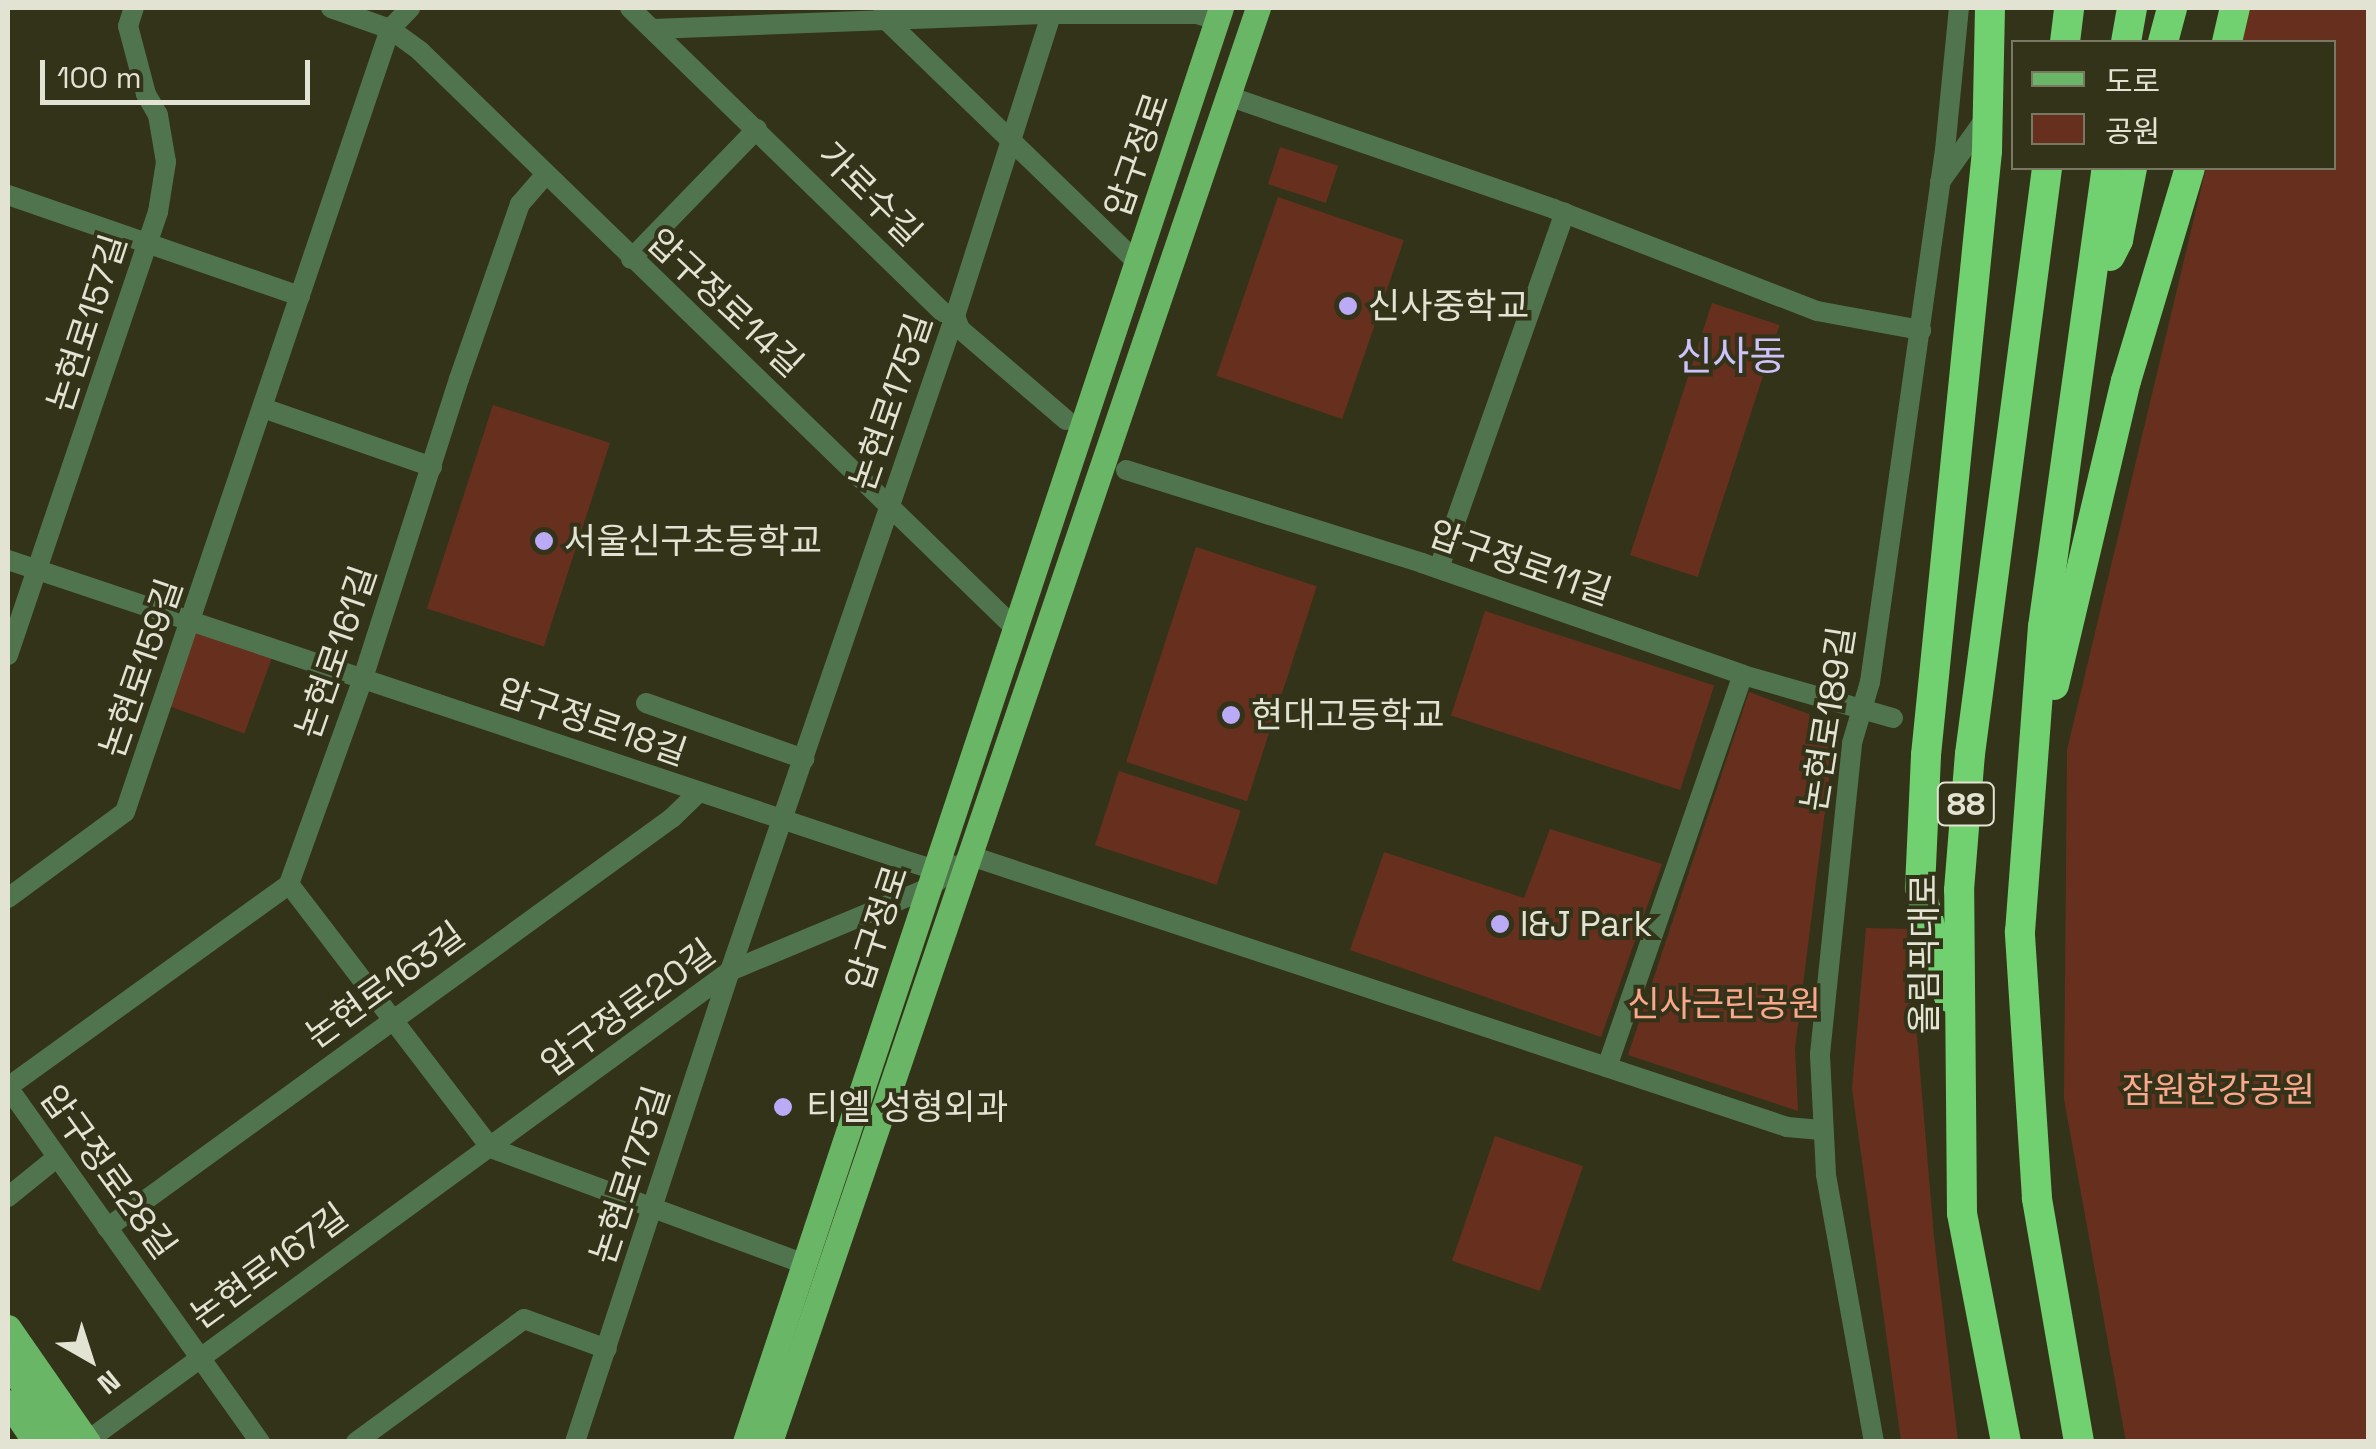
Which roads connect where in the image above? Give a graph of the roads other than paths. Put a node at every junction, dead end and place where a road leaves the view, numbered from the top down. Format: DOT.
graph roads {
  1 [pos="134,8"];
  2 [pos="332,8"];
  3 [pos="389,8"];
  4 [pos="410,8"];
  5 [pos="630,8"];
  6 [pos="1258,8"];
  7 [pos="1958,8"];
  8 [pos="1990,8"];
  9 [pos="2069,8"];
  10 [pos="2132,8"];
  11 [pos="2172,8"];
  12 [pos="2235,8"];
  13 [pos="1052,11"];
  14 [pos="883,12"];
  15 [pos="1219,14"];
  16 [pos="390,29"];
  17 [pos="653,29"];
  18 [pos="2065,40"];
  19 [pos="2126,40"];
  20 [pos="2164,40"];
  21 [pos="2227,40"];
  22 [pos="1197,86"];
  23 [pos="1228,96"];
  24 [pos="1988,114"];
  25 [pos="757,129"];
  26 [pos="1011,140"];
  27 [pos="2047,170"];
  28 [pos="2106,170"];
  29 [pos="2132,170"];
  30 [pos="2189,170"];
  31 [pos="546,174"];
  32 [pos="1938,184"];
  33 [pos="8,195"];
  34 [pos="1560,211"];
  35 [pos="146,244"];
  36 [pos="631,259"];
  37 [pos="1138,262"];
  38 [pos="2093,290"];
  39 [pos="300,296"];
  40 [pos="955,316"];
  41 [pos="1921,330"];
  42 [pos="263,408"];
  43 [pos="1071,428"];
  44 [pos="1102,456"];
  45 [pos="432,467"];
  46 [pos="1126,470"];
  47 [pos="891,504"];
  48 [pos="8,560"];
  49 [pos="1438,568"];
  50 [pos="39,571"];
  51 [pos="192,620"];
  52 [pos="1014,627"];
  53 [pos="8,655"];
  54 [pos="1743,675"];
  55 [pos="364,678"];
  56 [pos="646,703"];
  57 [pos="1859,710"];
  58 [pos="1893,718"];
  59 [pos="804,758"];
  60 [pos="2036,760"];
  61 [pos="698,792"];
  62 [pos="784,820"];
  63 [pos="971,856"];
  64 [pos="929,879"];
  65 [pos="289,884"];
  66 [pos="8,898"];
  67 [pos="730,971"];
  68 [pos="393,1021"];
  69 [pos="1961,1044"];
  70 [pos="1606,1067"];
  71 [pos="8,1086"];
  72 [pos="1821,1130"];
  73 [pos="491,1148"];
  74 [pos="56,1158"];
  75 [pos="8,1197"];
  76 [pos="654,1210"];
  77 [pos="107,1228"];
  78 [pos="805,1264"];
  79 [pos="8,1327"];
  80 [pos="607,1349"];
  81 [pos="201,1356"];
  82 [pos="8,1363"];
  83 [pos="8,1402"];
  84 [pos="8,1422"];
  85 [pos="87,1441"];
  86 [pos="22,1442"];
  87 [pos="35,1442"];
  88 [pos="61,1442"];
  89 [pos="260,1442"];
  90 [pos="356,1442"];
  91 [pos="575,1442"];
  92 [pos="745,1442"];
  93 [pos="770,1442"];
  94 [pos="1874,1442"];
  95 [pos="2006,1442"];
  96 [pos="2080,1442"];
  1 -- 35 [label="street, 논현로157길"];
  2 -- 16 [label="street, 압구정로14길"];
  3 -- 16 [label="street"];
  4 -- 16 [label="street, 논현로159길"];
  5 -- 17 [label="street, 가로수길"];
  6 -- 23 [label="main road, 압구정로"];
  7 -- 32 [label="street, 논현로189길"];
  8 -- 24 [label="highway"];
  9 -- 18 [label="highway"];
  10 -- 19 [label="highway"];
  11 -- 20 [label="highway"];
  12 -- 21 [label="highway"];
  13 -- 14 [label="street"];
  13 -- 15 [label="street"];
  13 -- 26 [label="street, 논현로175길"];
  14 -- 17 [label="street"];
  14 -- 26 [label="street"];
  15 -- 22 [label="main road, 압구정로"];
  16 -- 31 [label="street, 압구정로14길"];
  16 -- 39 [label="street, 논현로159길"];
  17 -- 25 [label="street, 가로수길"];
  22 -- 23 [label="main road"];
  22 -- 37 [label="main road, 압구정로"];
  23 -- 34 [label="street, 압구정로"];
  23 -- 44 [label="main road, 압구정로"];
  24 -- 32 [label="street"];
  24 -- 69 [label="highway"];
  25 -- 36 [label="street"];
  25 -- 40 [label="street, 가로수길"];
  26 -- 37 [label="street"];
  26 -- 40 [label="street, 논현로175길"];
  27 -- 69 [label="highway, 올림픽대로 / 88"];
  28 -- 38 [label="highway, 88"];
  29 -- 38 [label="highway"];
  30 -- 60 [label="highway"];
  31 -- 36 [label="street, 압구정로14길"];
  31 -- 45 [label="street, 논현로161길"];
  32 -- 41 [label="street, 논현로189길"];
  33 -- 35 [label="street"];
  34 -- 41 [label="street, 압구정로"];
  34 -- 49 [label="street"];
  35 -- 39 [label="street"];
  35 -- 50 [label="street, 논현로157길"];
  36 -- 47 [label="street, 압구정로14길"];
  37 -- 43 [label="main road, 압구정로"];
  38 -- 60 [label="highway, 88"];
  39 -- 42 [label="street, 논현로159길"];
  40 -- 43 [label="street, 가로수길"];
  40 -- 47 [label="street, 논현로175길"];
  41 -- 57 [label="street, 논현로189길"];
  42 -- 45 [label="street"];
  42 -- 51 [label="street, 논현로159길"];
  43 -- 44 [label="main road"];
  43 -- 52 [label="main road, 압구정로"];
  44 -- 46 [label="main road"];
  44 -- 63 [label="main road, 압구정로"];
  45 -- 55 [label="street, 논현로161길"];
  46 -- 49 [label="street, 압구정로11길"];
  47 -- 52 [label="street, 압구정로14길"];
  47 -- 59 [label="street, 논현로175길"];
  48 -- 50 [label="street, 압구정로18길"];
  49 -- 54 [label="street, 압구정로11길"];
  50 -- 51 [label="street, 압구정로18길"];
  50 -- 53 [label="street, 논현로157길"];
  51 -- 55 [label="street, 압구정로18길"];
  51 -- 66 [label="street, 논현로159길"];
  52 -- 64 [label="main road, 압구정로"];
  54 -- 57 [label="street, 압구정로11길"];
  54 -- 70 [label="street"];
  55 -- 61 [label="street, 압구정로18길"];
  55 -- 65 [label="street, 논현로161길"];
  56 -- 59 [label="street"];
  57 -- 58 [label="street, 압구정로11길"];
  57 -- 72 [label="street, 논현로189길"];
  59 -- 62 [label="street, 논현로175길"];
  60 -- 96 [label="highway, 88"];
  61 -- 62 [label="street, 압구정로18길"];
  61 -- 68 [label="street, 논현로163길"];
  62 -- 64 [label="street, 압구정로18길"];
  62 -- 67 [label="street, 논현로175길"];
  63 -- 64 [label="street, 압구정로20길"];
  63 -- 70 [label="street"];
  63 -- 93 [label="main road, 압구정로"];
  64 -- 67 [label="street, 압구정로20길"];
  64 -- 78 [label="main road, 압구정로"];
  65 -- 68 [label="street"];
  65 -- 71 [label="street"];
  67 -- 73 [label="street, 압구정로20길"];
  67 -- 76 [label="street, 논현로175길"];
  68 -- 73 [label="street"];
  68 -- 77 [label="street, 논현로163길"];
  69 -- 95 [label="highway, 올림픽대로 / 88"];
  70 -- 72 [label="street"];
  71 -- 74 [label="street, 압구정로28길"];
  72 -- 94 [label="street, 논현로189길"];
  73 -- 76 [label="street"];
  73 -- 81 [label="street, 논현로167길"];
  74 -- 75 [label="street"];
  74 -- 77 [label="street, 압구정로28길"];
  76 -- 78 [label="street"];
  76 -- 80 [label="street, 논현로175길"];
  77 -- 81 [label="street, 압구정로28길"];
  78 -- 92 [label="main road, 압구정로"];
  79 -- 85 [label="main road"];
  80 -- 90 [label="street"];
  80 -- 91 [label="street, 논현로175길"];
  81 -- 85 [label="street, 논현로167길"];
  81 -- 89 [label="street, 압구정로28길"];
  82 -- 88 [label="main road"];
  83 -- 87 [label="main road"];
  84 -- 86 [label="main road"];
}
